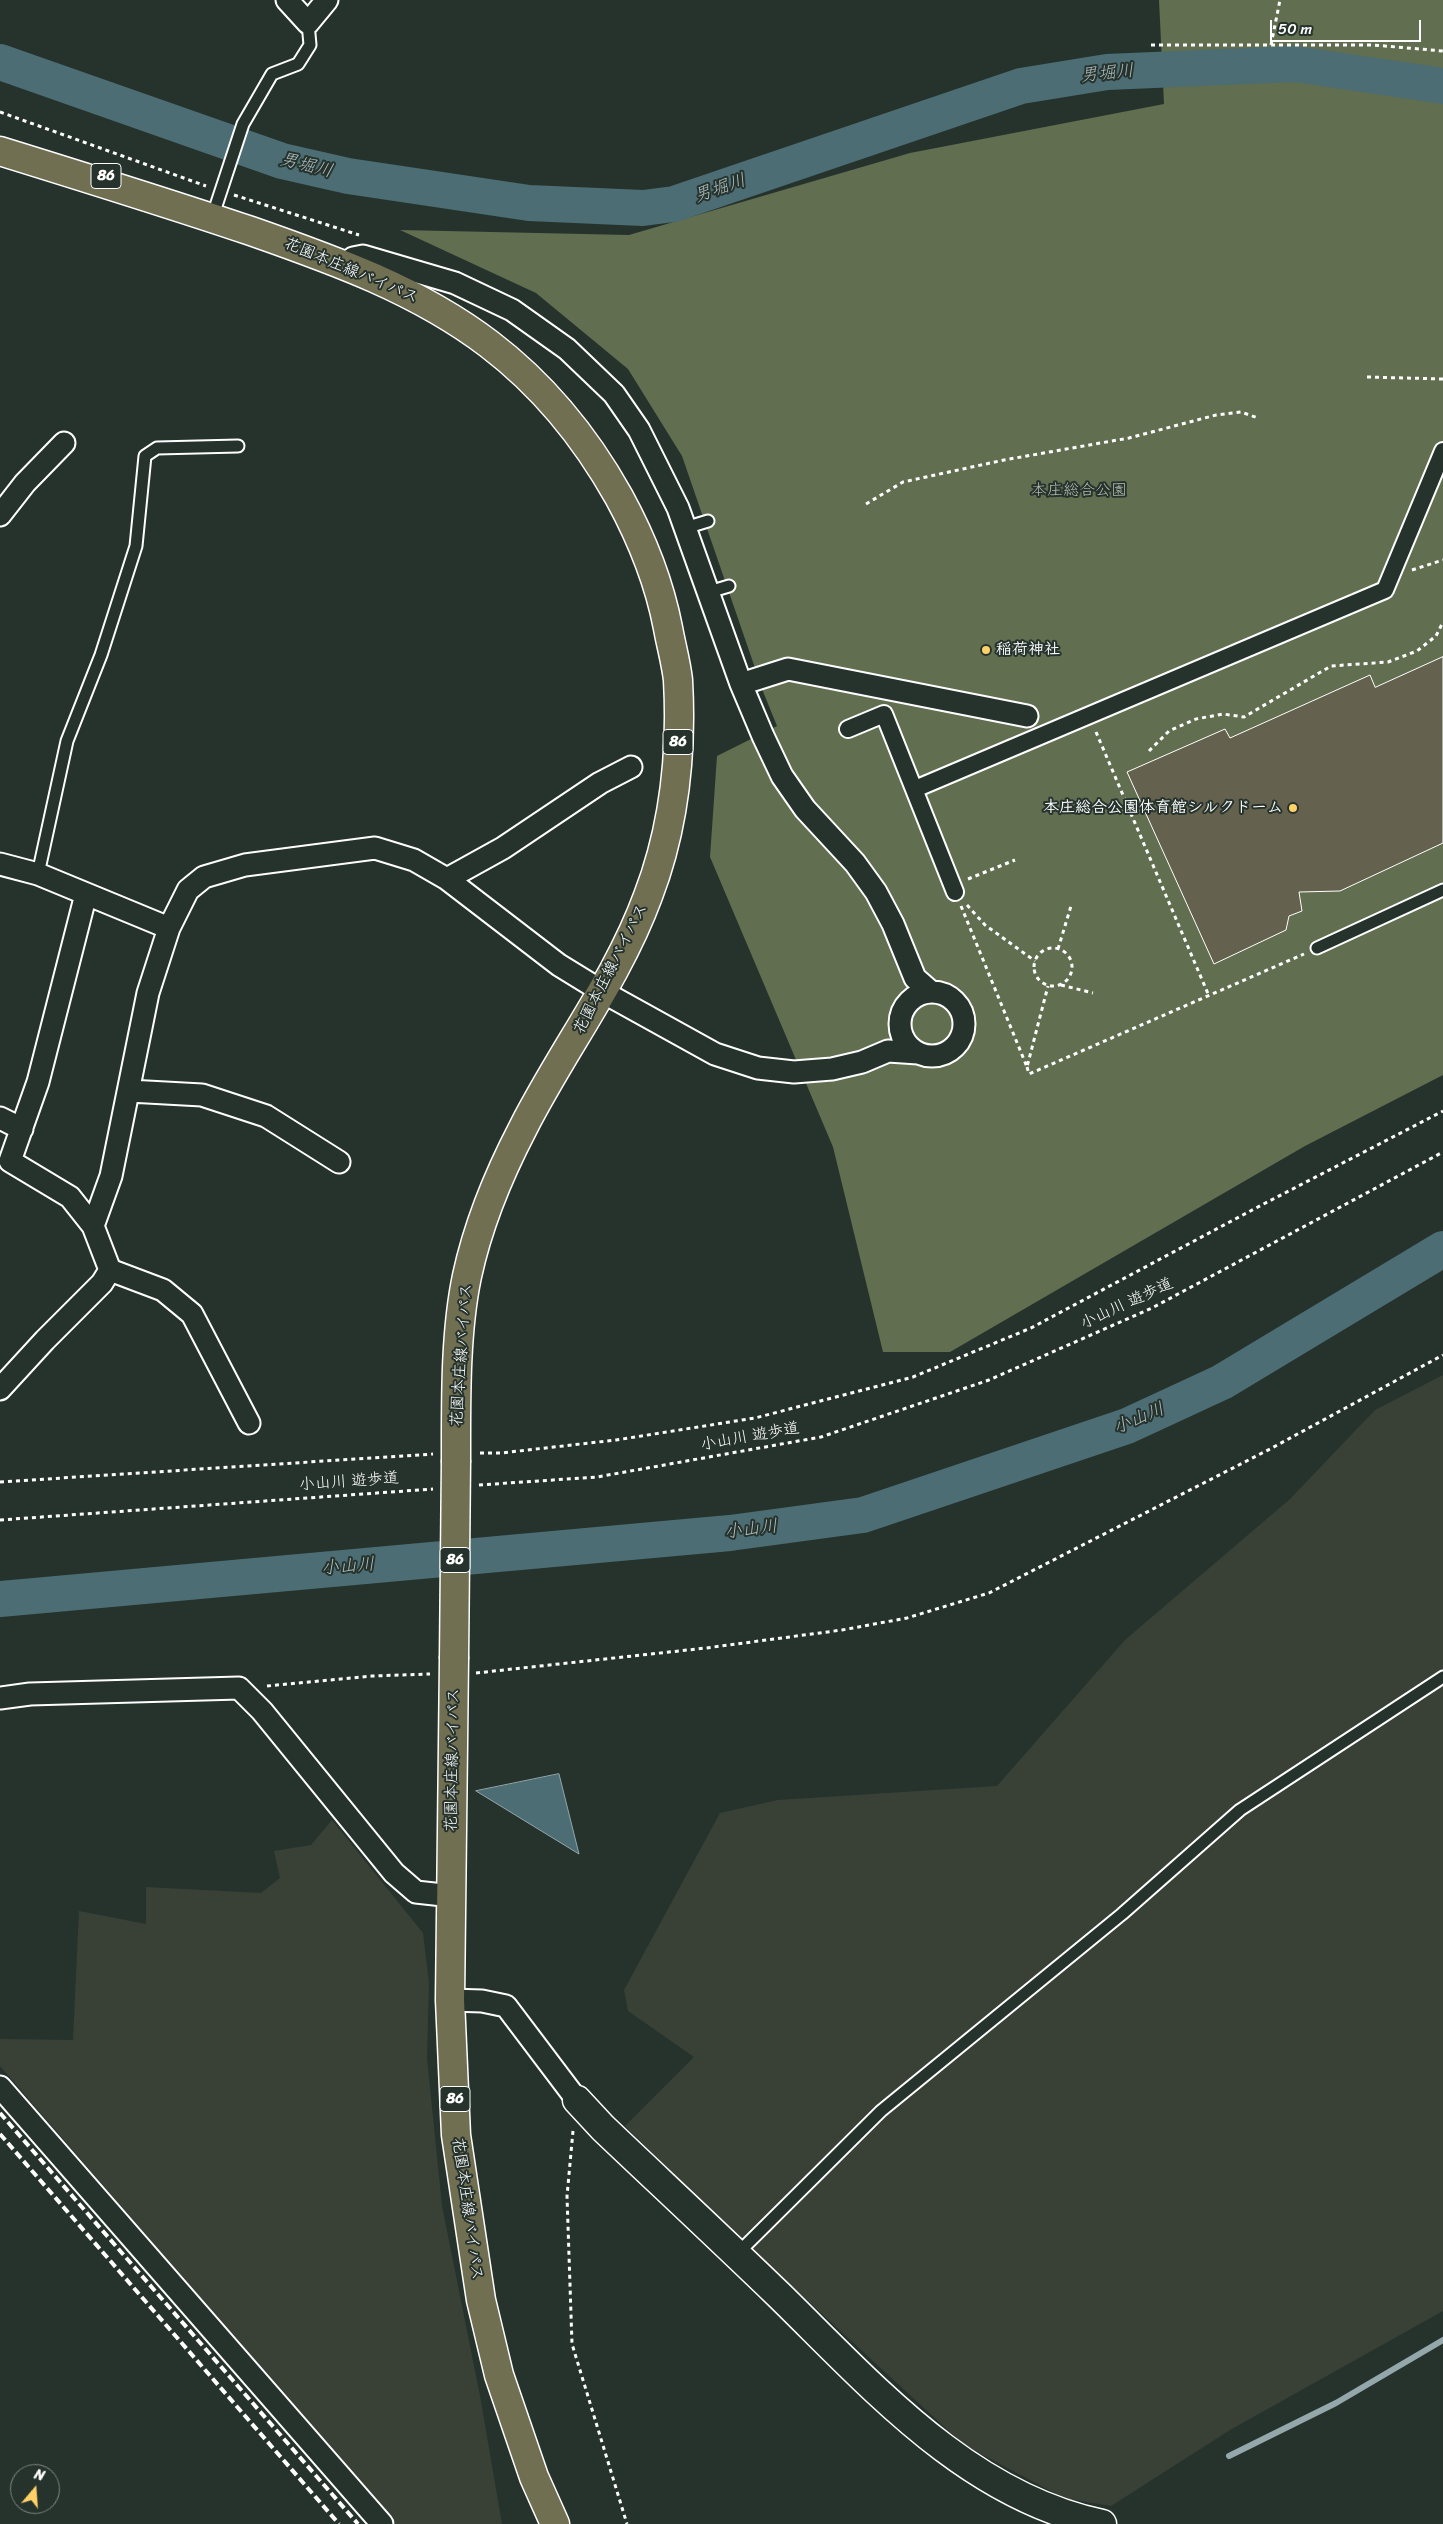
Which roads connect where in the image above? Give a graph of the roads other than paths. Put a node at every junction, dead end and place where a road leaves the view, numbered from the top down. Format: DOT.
graph roads {
  1 [pos="286,0"];
  2 [pos="327,0"];
  3 [pos="308,23"];
  4 [pos="0,134"];
  5 [pos="0,151"];
  6 [pos="212,218"];
  7 [pos="346,266"];
  8 [pos="64,443"];
  9 [pos="238,446"];
  10 [pos="1443,451"];
  11 [pos="0,516"];
  12 [pos="708,520"];
  13 [pos="685,528"];
  14 [pos="730,586"];
  15 [pos="709,592"];
  16 [pos="741,684"];
  17 [pos="1027,716"];
  18 [pos="848,729"];
  19 [pos="631,767"];
  20 [pos="914,788"];
  21 [pos="0,864"];
  22 [pos="38,874"];
  23 [pos="447,879"];
  24 [pos="954,889"];
  25 [pos="1443,890"];
  26 [pos="86,894"];
  27 [pos="169,928"];
  28 [pos="1317,948"];
  29 [pos="919,990"];
  30 [pos="603,992"];
  31 [pos="900,1027"];
  32 [pos="888,1051"];
  33 [pos="918,1053"];
  34 [pos="129,1091"];
  35 [pos="0,1118"];
  36 [pos="22,1129"];
  37 [pos="5,1162"];
  38 [pos="339,1162"];
  39 [pos="93,1226"];
  40 [pos="110,1270"];
  41 [pos="0,1389"];
  42 [pos="249,1423"];
  43 [pos="1443,1677"];
  44 [pos="0,1698"];
  45 [pos="452,1896"];
  46 [pos="450,2000"];
  47 [pos="0,2087"];
  48 [pos="577,2100"];
  49 [pos="737,2254"];
  50 [pos="382,2524"];
  51 [pos="555,2524"];
  52 [pos="1102,2524"];
  1 -- 3 [label="street"];
  2 -- 3 [label="street"];
  3 -- 6 [label="lane"];
  4 -- 6 [label="main road, 花園本庄線バイパス / 86"];
  5 -- 6 [label="main road, 花園本庄線バイパス / 86"];
  6 -- 7 [label="main road, 花園本庄線バイパス / 86"];
  7 -- 13 [label="street"];
  7 -- 30 [label="main road, 花園本庄線バイパス / 86"];
  8 -- 11 [label="street"];
  9 -- 22 [label="lane"];
  10 -- 20 [label="street"];
  12 -- 13 [label="lane"];
  13 -- 15 [label="street"];
  14 -- 15 [label="lane"];
  15 -- 16 [label="street"];
  16 -- 17 [label="street"];
  16 -- 29 [label="street"];
  18 -- 20 [label="street"];
  19 -- 23 [label="street"];
  20 -- 24 [label="street"];
  21 -- 22 [label="street"];
  22 -- 26 [label="street"];
  23 -- 27 [label="street"];
  23 -- 30 [label="street"];
  25 -- 28 [label="lane"];
  26 -- 27 [label="street"];
  26 -- 36 [label="street"];
  27 -- 34 [label="street"];
  29 -- 31 [label="street"];
  29 -- 33 [label="street"];
  30 -- 32 [label="street"];
  30 -- 45 [label="main road, 花園本庄線バイパス / 86, bridge"];
  31 -- 32 [label="street"];
  31 -- 33 [label="street"];
  32 -- 33 [label="street"];
  34 -- 38 [label="street"];
  34 -- 39 [label="street"];
  35 -- 36 [label="street"];
  36 -- 37 [label="street"];
  37 -- 39 [label="street"];
  39 -- 40 [label="street"];
  40 -- 41 [label="street"];
  40 -- 42 [label="street"];
  43 -- 49 [label="lane"];
  44 -- 45 [label="street"];
  45 -- 46 [label="main road, 花園本庄線バイパス / 86"];
  46 -- 48 [label="street"];
  46 -- 51 [label="main road, 花園本庄線バイパス / 86"];
  47 -- 50 [label="street"];
  48 -- 49 [label="street"];
  49 -- 52 [label="street"];
}
